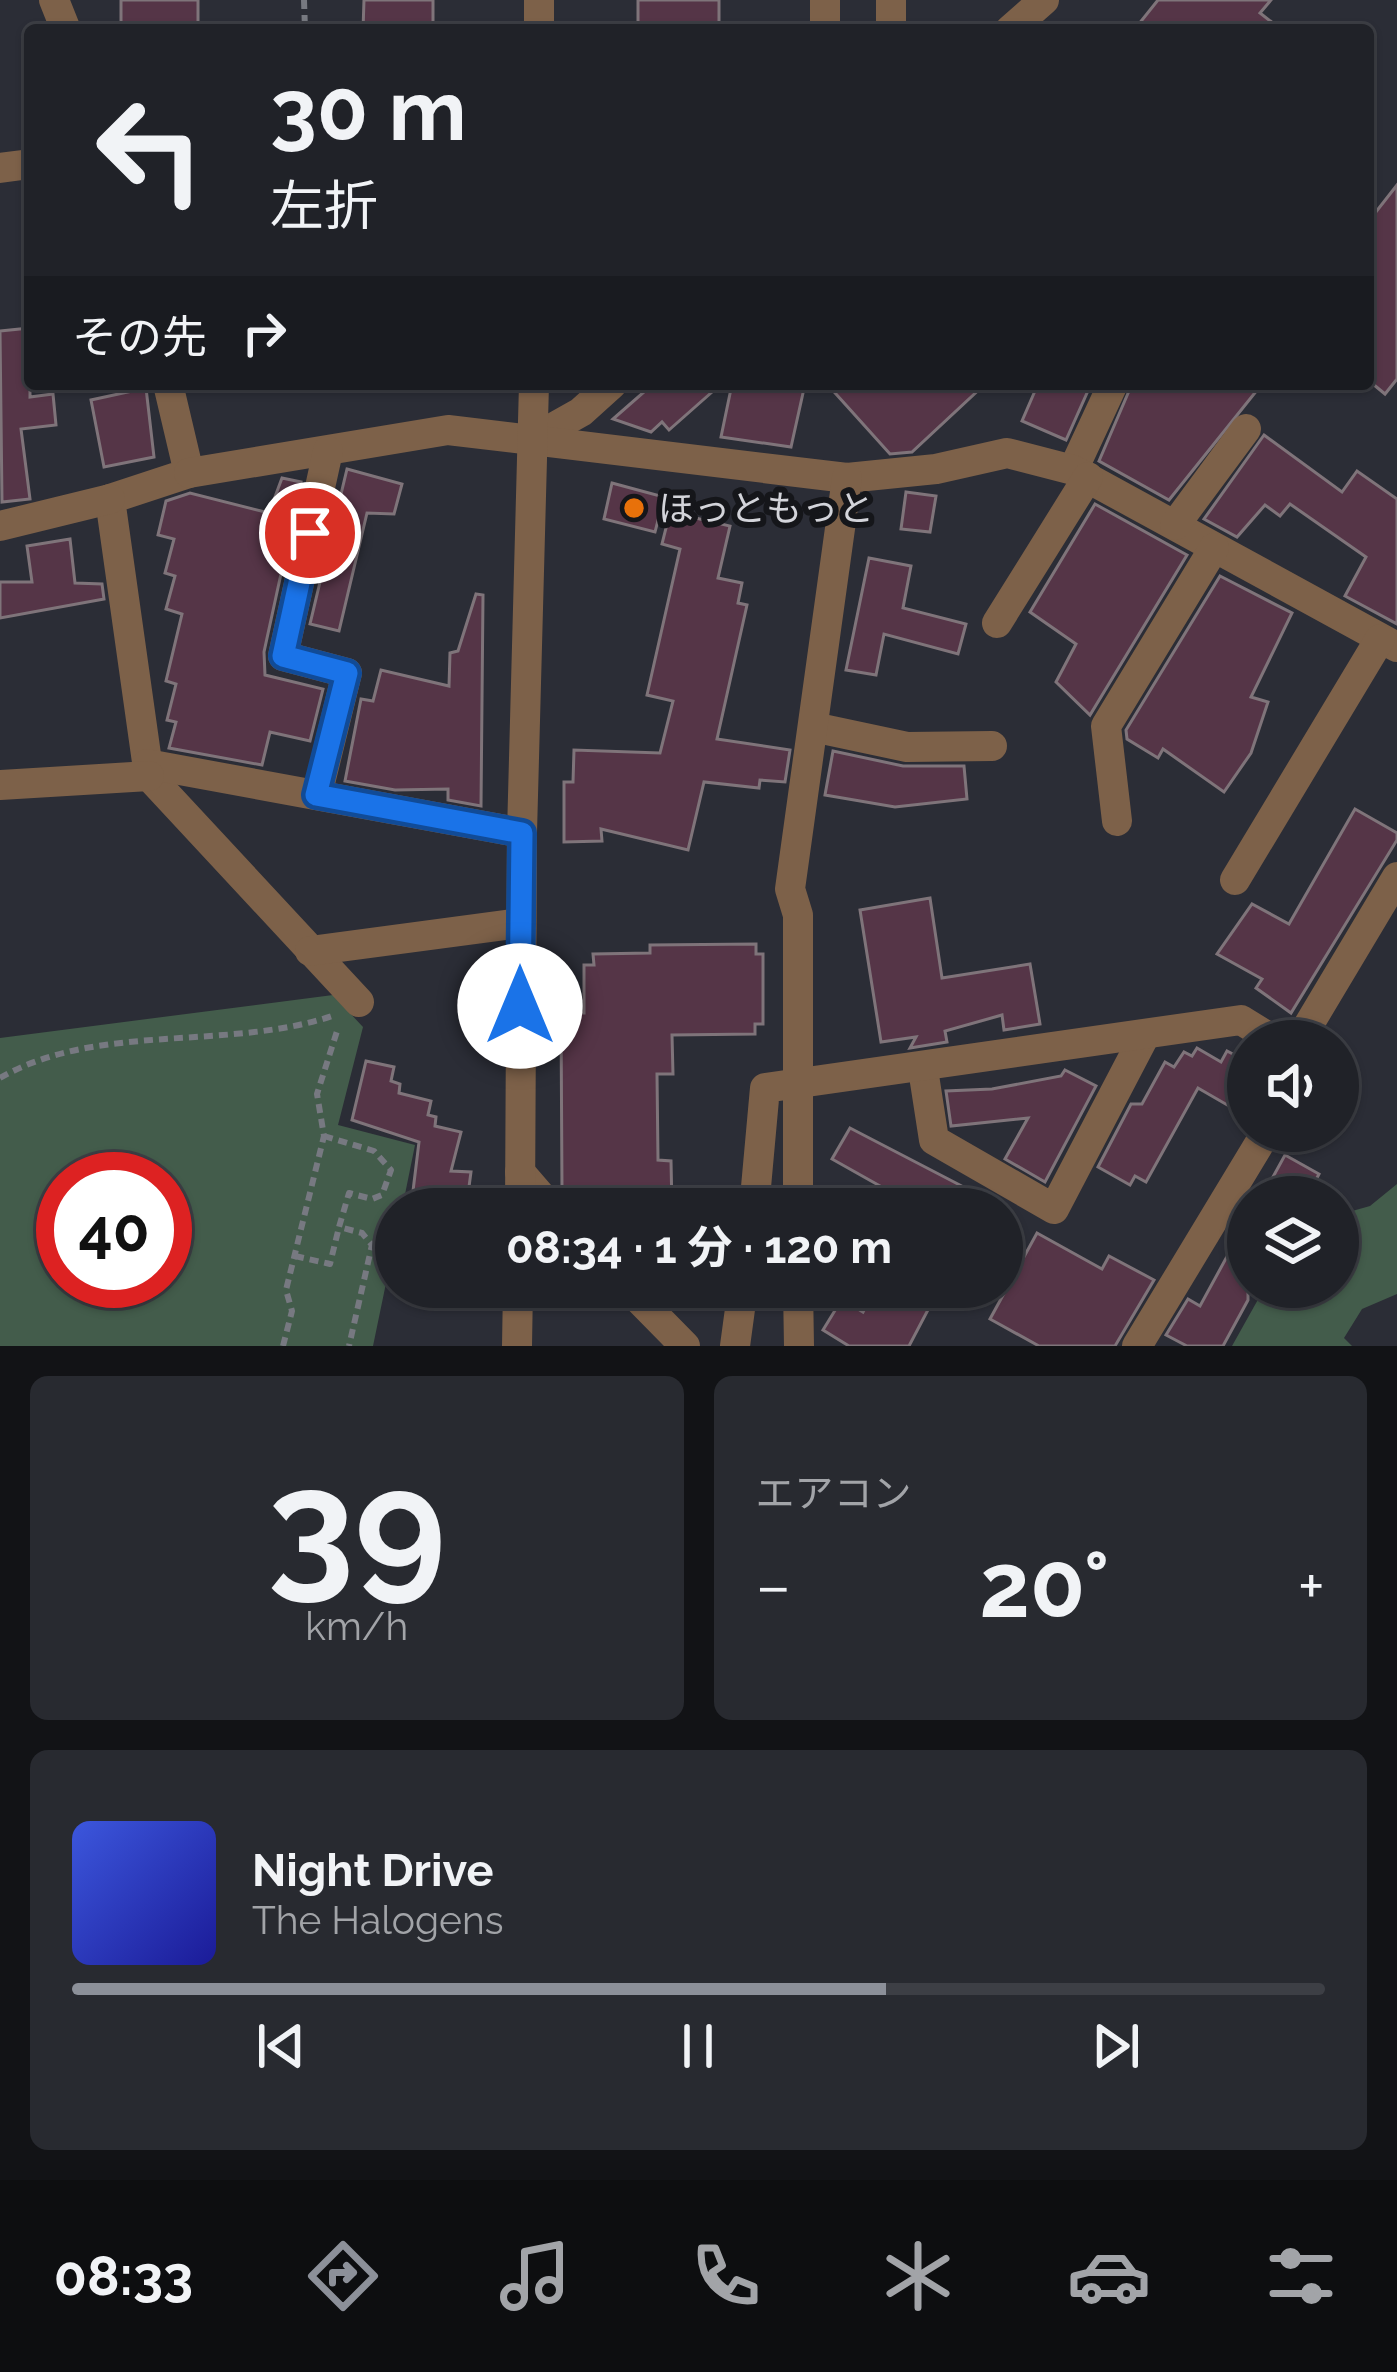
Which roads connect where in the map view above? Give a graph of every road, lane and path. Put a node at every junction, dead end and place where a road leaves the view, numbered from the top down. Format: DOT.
graph roads {
  1 [pos="1044,0"];
  2 [pos="1017,24"];
  3 [pos="169,390"];
  4 [pos="534,390"];
  5 [pos="605,390"];
  6 [pos="1111,390"];
  7 [pos="1246,429"];
  8 [pos="533,439"];
  9 [pos="328,451"];
  10 [pos="189,473"];
  11 [pos="1081,474"];
  12 [pos="848,478"];
  13 [pos="110,499"];
  14 [pos="1175,525"];
  15 [pos="0,526"];
  16 [pos="1214,548"];
  17 [pos="997,623"];
  18 [pos="1389,643"];
  19 [pos="814,727"];
  20 [pos="992,746"];
  21 [pos="148,770"];
  22 [pos="0,785"];
  23 [pos="316,795"];
  24 [pos="1117,821"];
  25 [pos="522,833"];
  26 [pos="1397,877"];
  27 [pos="1235,880"];
  28 [pos="520,923"];
  29 [pos="310,950"];
  30 [pos="359,1003"];
  31 [pos="1312,1020"];
  32 [pos="1227,1023"];
  33 [pos="1145,1035"];
  34 [pos="922,1069"];
  35 [pos="0,1078"];
  36 [pos="798,1083"];
  37 [pos="324,1136"];
  38 [pos="1254,1152"];
  39 [pos="520,1172"];
  40 [pos="520,1188"];
  41 [pos="534,1188"];
  42 [pos="755,1188"];
  43 [pos="798,1188"];
  44 [pos="340,1227"];
  45 [pos="295,1256"];
  46 [pos="518,1308"];
  47 [pos="648,1308"];
  48 [pos="740,1308"];
  49 [pos="798,1308"];
  50 [pos="283,1346"];
  51 [pos="350,1346"];
  52 [pos="517,1346"];
  53 [pos="685,1346"];
  54 [pos="735,1346"];
  55 [pos="799,1346"];
  56 [pos="1137,1346"];
  1 -- 2 [label="street"];
  3 -- 10 [label="street"];
  4 -- 8 [label="street"];
  5 -- 8 [label="street"];
  6 -- 11 [label="street"];
  7 -- 14 [label="street"];
  8 -- 9 [label="street"];
  8 -- 12 [label="street"];
  8 -- 25 [label="street"];
  9 -- 10 [label="street"];
  9 -- 23 [label="street"];
  10 -- 13 [label="street"];
  11 -- 12 [label="street"];
  11 -- 14 [label="street"];
  11 -- 17 [label="street"];
  12 -- 19 [label="street"];
  13 -- 15 [label="street"];
  13 -- 21 [label="street"];
  14 -- 16 [label="street"];
  16 -- 18 [label="street"];
  16 -- 24 [label="street"];
  18 -- 27 [label="street"];
  19 -- 20 [label="street"];
  19 -- 36 [label="street"];
  21 -- 22 [label="street"];
  21 -- 23 [label="street"];
  21 -- 29 [label="street"];
  23 -- 25 [label="street"];
  25 -- 28 [label="street"];
  26 -- 31 [label="street"];
  28 -- 29 [label="street"];
  28 -- 39 [label="street"];
  29 -- 30 [label="street"];
  32 -- 33 [label="street"];
  33 -- 34 [label="street"];
  33 -- 34 [label="street"];
  34 -- 36 [label="street"];
  35 -- 37 [label="path"];
  36 -- 42 [label="street"];
  36 -- 43 [label="street"];
  37 -- 44 [label="path"];
  37 -- 45 [label="path"];
  38 -- 56 [label="street"];
  39 -- 40 [label="street"];
  39 -- 41 [label="street"];
  44 -- 45 [label="path"];
  44 -- 51 [label="path"];
  45 -- 50 [label="path"];
  46 -- 52 [label="street"];
  47 -- 53 [label="street"];
  48 -- 54 [label="street"];
  49 -- 55 [label="street"];
}
